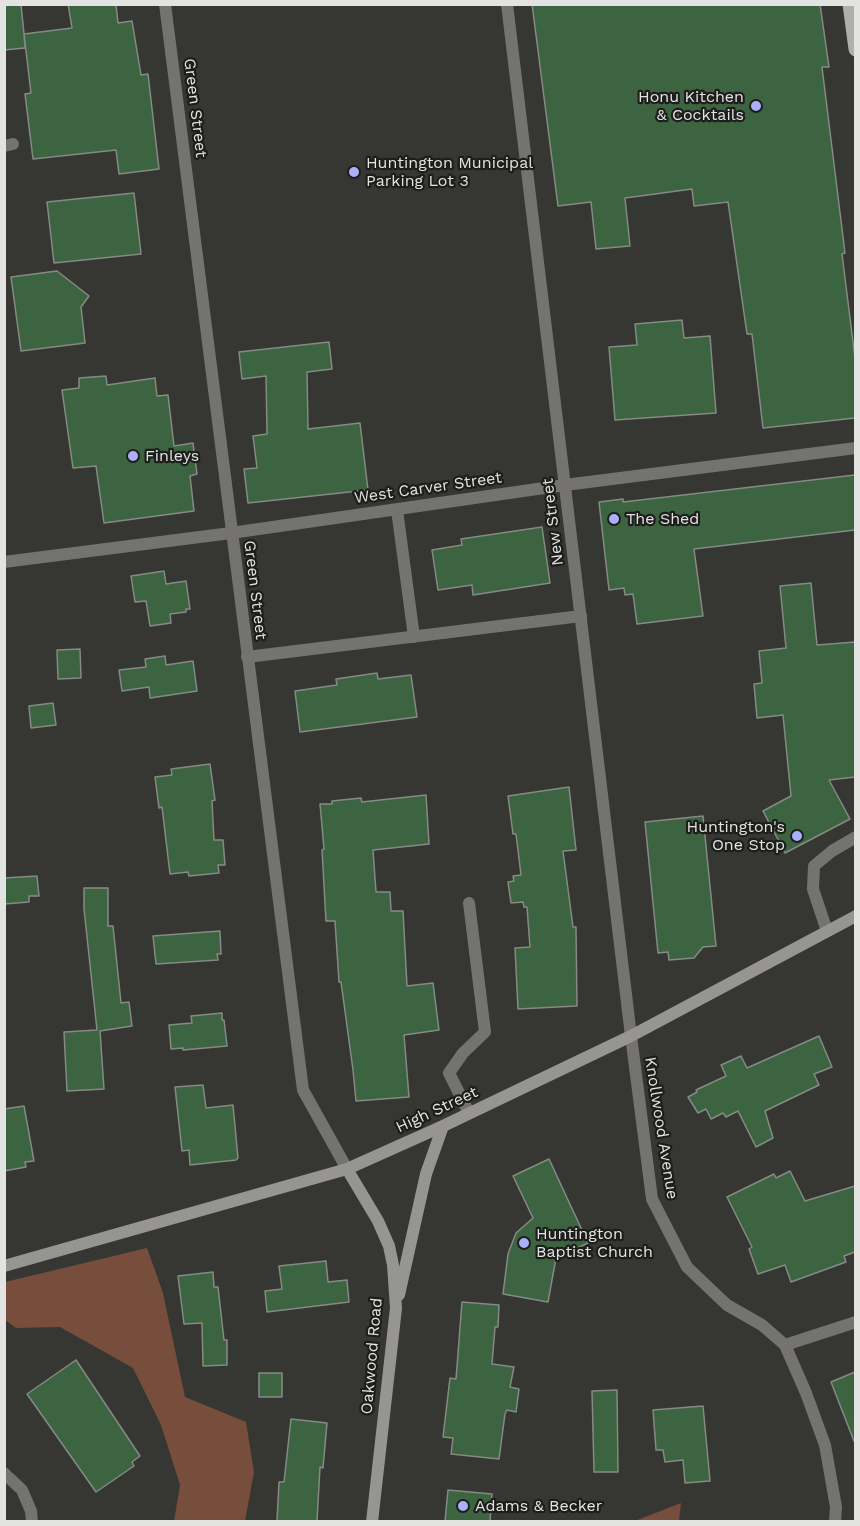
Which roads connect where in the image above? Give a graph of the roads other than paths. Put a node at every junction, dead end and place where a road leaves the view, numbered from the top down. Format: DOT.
graph roads {
  1 [pos="165,4"];
  2 [pos="507,4"];
  3 [pos="850,4"];
  4 [pos="855,46"];
  5 [pos="855,448"];
  6 [pos="565,485"];
  7 [pos="397,510"];
  8 [pos="231,533"];
  9 [pos="4,562"];
  10 [pos="581,616"];
  11 [pos="414,637"];
  12 [pos="248,657"];
  13 [pos="855,837"];
  14 [pos="469,903"];
  15 [pos="855,916"];
  16 [pos="827,931"];
  17 [pos="631,1036"];
  18 [pos="470,1113"];
  19 [pos="442,1126"];
  20 [pos="347,1169"];
  21 [pos="4,1266"];
  22 [pos="396,1308"];
  23 [pos="855,1322"];
  24 [pos="785,1345"];
  25 [pos="4,1473"];
  26 [pos="32,1521"];
  27 [pos="372,1521"];
  28 [pos="835,1521"];
  1 -- 8 [label="street, Green Street"];
  2 -- 6 [label="street, New Street"];
  3 -- 4 [label="main road"];
  5 -- 6 [label="street, West Carver Street"];
  6 -- 7 [label="street, West Carver Street"];
  6 -- 10 [label="street, New Street"];
  7 -- 8 [label="street, West Carver Street"];
  7 -- 11 [label="street"];
  8 -- 9 [label="street, West Carver Street"];
  8 -- 12 [label="street, Green Street"];
  10 -- 11 [label="street"];
  10 -- 17 [label="street, New Street"];
  11 -- 12 [label="street"];
  12 -- 20 [label="street, Green Street"];
  13 -- 16 [label="street"];
  14 -- 18 [label="street"];
  15 -- 16 [label="main road, High Street"];
  16 -- 17 [label="main road, High Street"];
  17 -- 18 [label="main road, High Street"];
  17 -- 24 [label="street, Knollwood Avenue"];
  18 -- 19 [label="main road, High Street"];
  19 -- 20 [label="main road, High Street"];
  19 -- 22 [label="main road"];
  20 -- 21 [label="main road, High Street"];
  20 -- 22 [label="main road, Oakwood Road"];
  22 -- 27 [label="main road, Oakwood Road"];
  23 -- 24 [label="street"];
  24 -- 28 [label="street, Knollwood Avenue"];
  25 -- 26 [label="street"];
}
